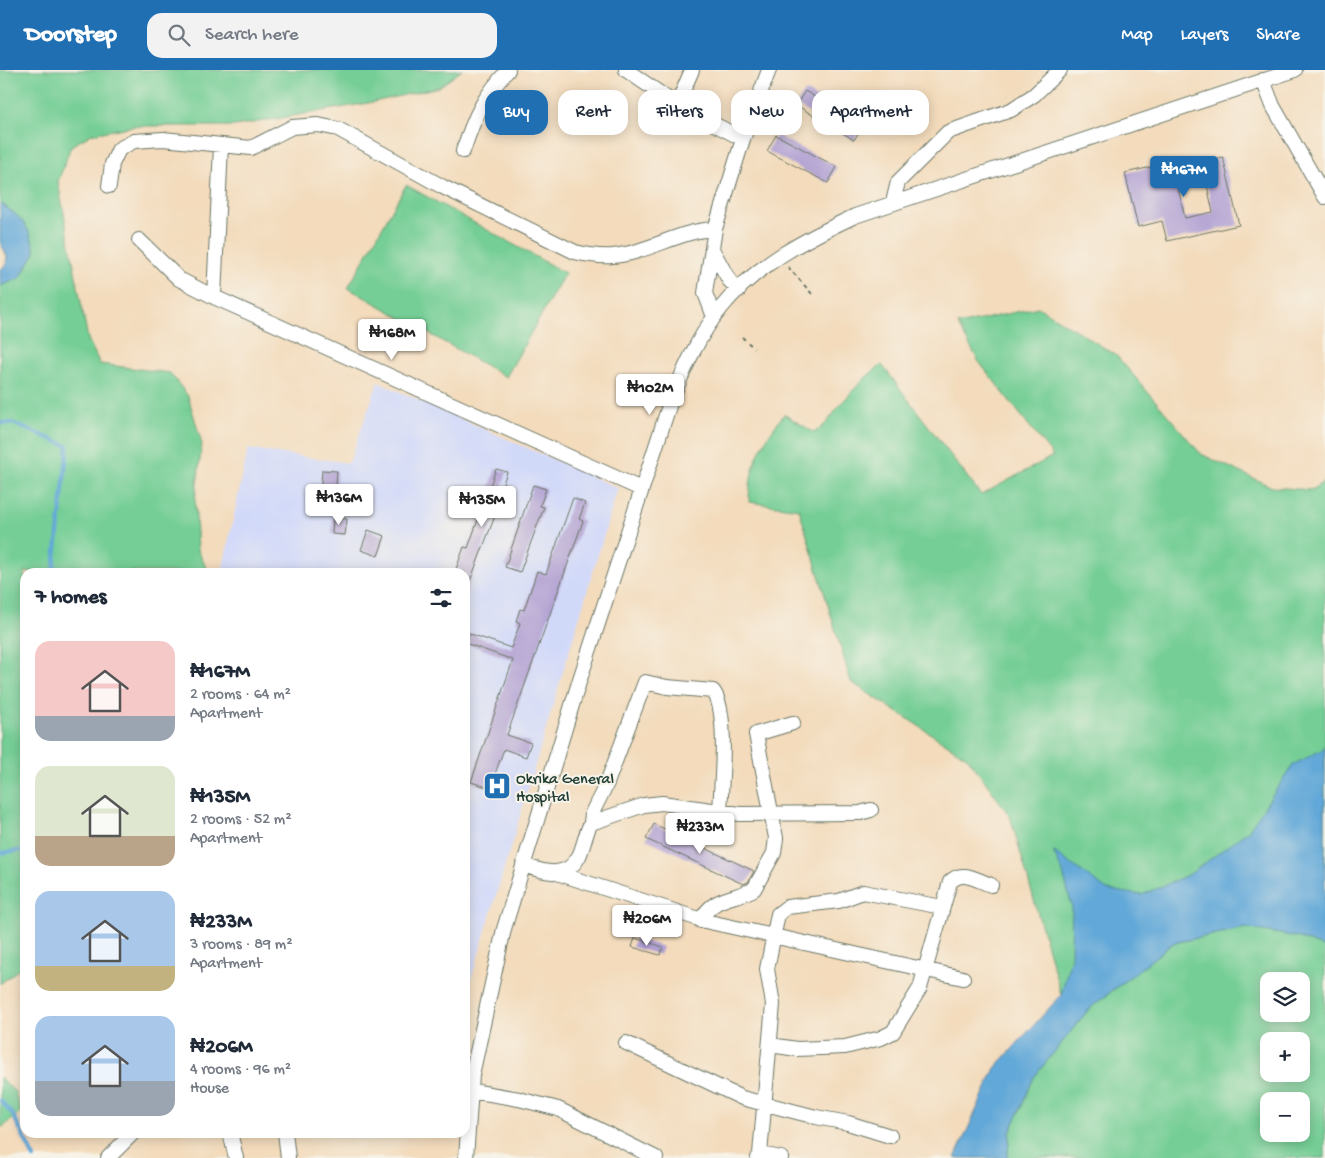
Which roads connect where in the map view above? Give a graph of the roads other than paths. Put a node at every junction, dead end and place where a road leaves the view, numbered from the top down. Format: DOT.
graph roads {
  1 [pos="508,70"];
  2 [pos="626,70"];
  3 [pos="692,70"];
  4 [pos="769,70"];
  5 [pos="1060,70"];
  6 [pos="1295,70"];
  7 [pos="1263,80"];
  8 [pos="655,90"];
  9 [pos="683,90"];
  10 [pos="721,127"];
  11 [pos="744,139"];
  12 [pos="221,146"];
  13 [pos="463,151"];
  14 [pos="109,186"];
  15 [pos="1325,197"];
  16 [pos="892,202"];
  17 [pos="715,230"];
  18 [pos="139,240"];
  19 [pos="713,251"];
  20 [pos="739,290"];
  21 [pos="214,297"];
  22 [pos="714,317"];
  23 [pos="641,489"];
  24 [pos="793,723"];
  25 [pos="871,810"];
  26 [pos="720,812"];
  27 [pos="771,813"];
  28 [pos="591,823"];
  29 [pos="523,865"];
  30 [pos="557,873"];
  31 [pos="990,885"];
  32 [pos="942,907"];
  33 [pos="701,920"];
  34 [pos="773,937"];
  35 [pos="926,970"];
  36 [pos="963,978"];
  37 [pos="626,1043"];
  38 [pos="770,1045"];
  39 [pos="470,1072"];
  40 [pos="470,1081"];
  41 [pos="472,1091"];
  42 [pos="763,1104"];
  43 [pos="470,1113"];
  44 [pos="890,1136"];
  45 [pos="124,1138"];
  46 [pos="231,1138"];
  47 [pos="286,1138"];
  48 [pos="468,1138"];
  49 [pos="759,1156"];
  50 [pos="108,1158"];
  51 [pos="236,1158"];
  52 [pos="288,1158"];
  53 [pos="466,1158"];
  54 [pos="656,1158"];
  55 [pos="781,1158"];
  1 -- 13 [label="street"];
  2 -- 8 [label="street"];
  3 -- 9 [label="street"];
  4 -- 11 [label="street"];
  5 -- 16 [label="street"];
  6 -- 7 [label="street"];
  7 -- 15 [label="street"];
  7 -- 16 [label="street"];
  10 -- 11 [label="street"];
  11 -- 17 [label="street"];
  12 -- 14 [label="street"];
  12 -- 17 [label="street"];
  12 -- 21 [label="street"];
  16 -- 20 [label="street"];
  17 -- 19 [label="street"];
  18 -- 21 [label="street"];
  19 -- 20 [label="street"];
  19 -- 22 [label="street"];
  20 -- 22 [label="street"];
  21 -- 23 [label="street"];
  22 -- 23 [label="street"];
  23 -- 29 [label="street"];
  24 -- 27 [label="street"];
  25 -- 27 [label="street"];
  26 -- 27 [label="street"];
  26 -- 28 [label="street"];
  26 -- 28 [label="street"];
  27 -- 33 [label="street"];
  28 -- 30 [label="street"];
  29 -- 30 [label="street"];
  29 -- 39 [label="street"];
  30 -- 33 [label="street"];
  31 -- 32 [label="street"];
  32 -- 34 [label="street"];
  32 -- 35 [label="street"];
  33 -- 34 [label="street"];
  34 -- 35 [label="street"];
  34 -- 38 [label="street"];
  35 -- 36 [label="street"];
  35 -- 38 [label="street"];
  37 -- 42 [label="street"];
  38 -- 42 [label="street"];
  40 -- 41 [label="street"];
  41 -- 43 [label="street"];
  41 -- 54 [label="street"];
  42 -- 44 [label="street"];
  42 -- 49 [label="street"];
  45 -- 50 [label="street"];
  46 -- 51 [label="street"];
  47 -- 52 [label="street"];
  48 -- 53 [label="street"];
  49 -- 55 [label="street"];
}
